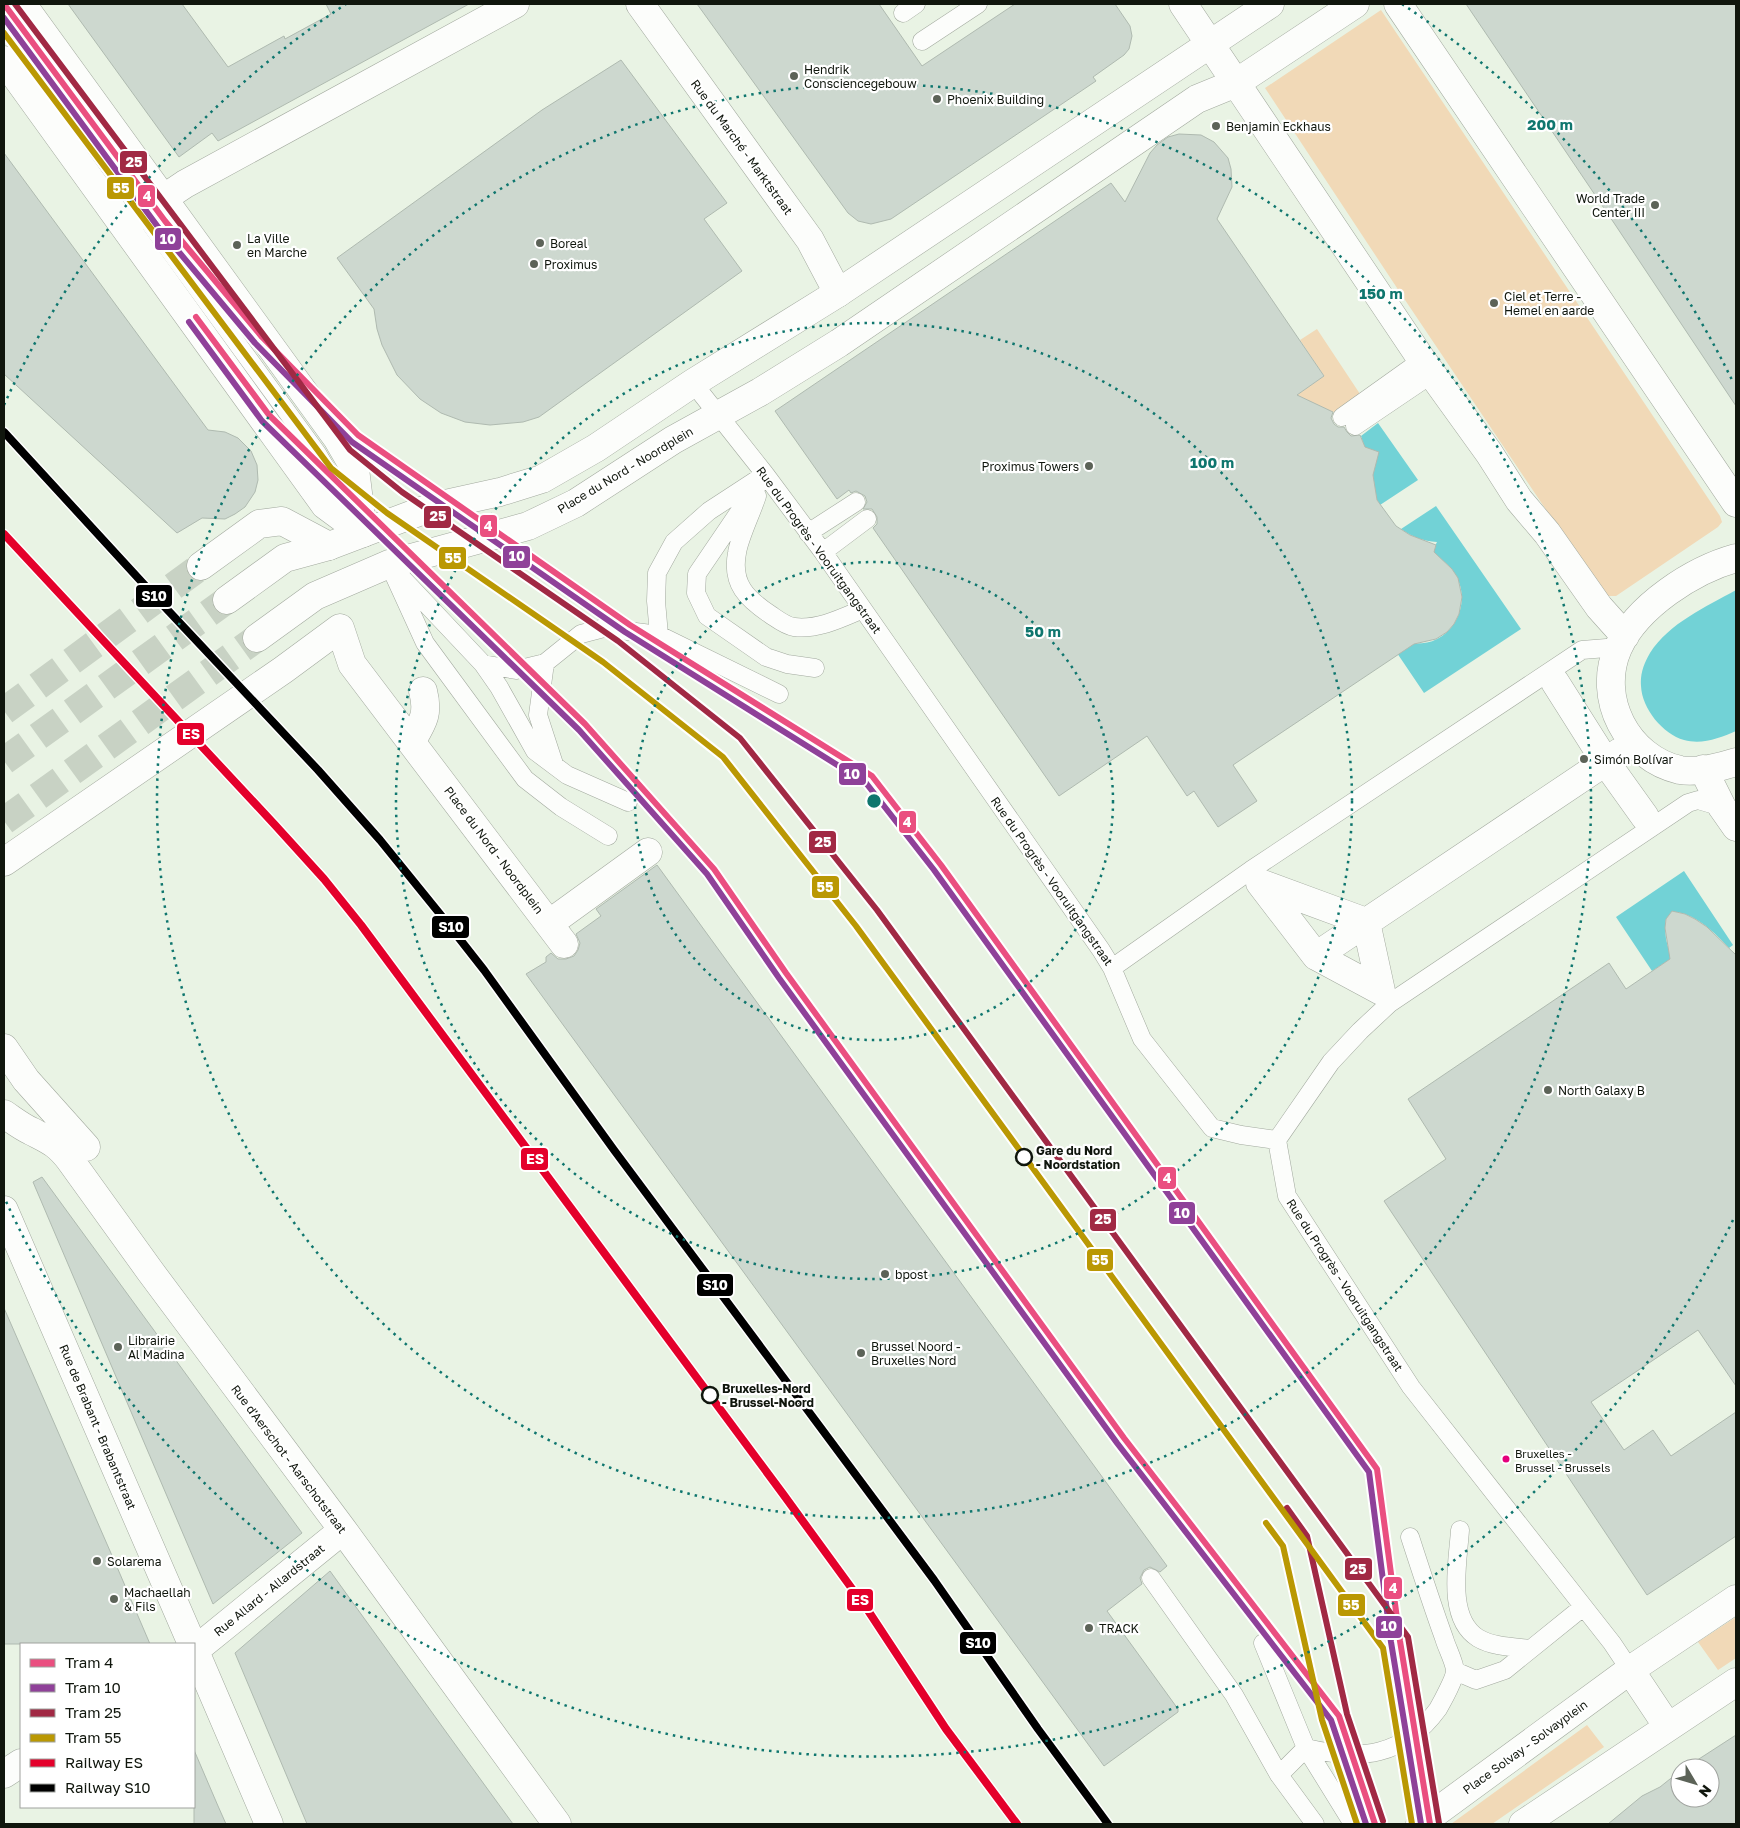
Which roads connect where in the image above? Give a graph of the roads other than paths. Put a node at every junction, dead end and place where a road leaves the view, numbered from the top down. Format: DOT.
graph roads {
  1 [pos="22,4"];
  2 [pos="515,4"];
  3 [pos="640,4"];
  4 [pos="978,4"];
  5 [pos="1184,4"];
  6 [pos="1270,4"];
  7 [pos="1355,4"];
  8 [pos="1398,4"];
  9 [pos="4,18"];
  10 [pos="922,41"];
  11 [pos="1211,44"];
  12 [pos="4,60"];
  13 [pos="1236,83"];
  14 [pos="143,212"];
  15 [pos="838,293"];
  16 [pos="1427,367"];
  17 [pos="693,382"];
  18 [pos="718,415"];
  19 [pos="1348,422"];
  20 [pos="765,474"];
  21 [pos="856,502"];
  22 [pos="1736,503"];
  23 [pos="867,520"];
  24 [pos="808,532"];
  25 [pos="363,533"];
  26 [pos="329,546"];
  27 [pos="823,552"];
  28 [pos="1736,558"];
  29 [pos="389,564"];
  30 [pos="201,566"];
  31 [pos="227,600"];
  32 [pos="864,609"];
  33 [pos="659,635"];
  34 [pos="258,638"];
  35 [pos="1622,641"];
  36 [pos="545,663"];
  37 [pos="483,664"];
  38 [pos="815,668"];
  39 [pos="1555,682"];
  40 [pos="423,691"];
  41 [pos="779,694"];
  42 [pos="411,742"];
  43 [pos="1613,757"];
  44 [pos="1736,762"];
  45 [pos="554,764"];
  46 [pos="1698,770"];
  47 [pos="628,802"];
  48 [pos="1688,803"];
  49 [pos="1645,817"];
  50 [pos="1729,817"];
  51 [pos="608,836"];
  52 [pos="648,852"];
  53 [pos="4,862"];
  54 [pos="1366,922"];
  55 [pos="1316,956"];
  56 [pos="1112,968"];
  57 [pos="4,1048"];
  58 [pos="4,1114"];
  59 [pos="1277,1140"];
  60 [pos="86,1148"];
  61 [pos="4,1210"];
  62 [pos="343,1530"];
  63 [pos="1460,1530"];
  64 [pos="1410,1537"];
  65 [pos="1151,1578"];
  66 [pos="1736,1598"];
  67 [pos="1583,1607"];
  68 [pos="192,1643"];
  69 [pos="1263,1643"];
  70 [pos="195,1649"];
  71 [pos="1531,1649"];
  72 [pos="195,1652"];
  73 [pos="1630,1670"];
  74 [pos="1455,1671"];
  75 [pos="1736,1682"];
  76 [pos="1668,1727"];
  77 [pos="1306,1748"];
  78 [pos="20,1764"];
  79 [pos="4,1774"];
  80 [pos="1279,1775"];
  81 [pos="269,1824"];
  82 [pos="557,1824"];
  83 [pos="1315,1824"];
  84 [pos="1353,1824"];
  85 [pos="1420,1824"];
  86 [pos="1523,1824"];
  1 -- 14 [label="street"];
  2 -- 14 [label="street"];
  3 -- 15 [label="street, Rue du Marché - Marktstraat"];
  4 -- 10 [label="lane"];
  5 -- 11 [label="street"];
  6 -- 11 [label="street"];
  7 -- 13 [label="street, Place du Nord - Noordplein"];
  8 -- 22 [label="street"];
  9 -- 14 [label="lane"];
  11 -- 13 [label="street"];
  11 -- 15 [label="street"];
  12 -- 14 [label="street"];
  13 -- 16 [label="street"];
  13 -- 18 [label="street, Place du Nord - Noordplein"];
  14 -- 25 [label="street"];
  14 -- 25 [label="street"];
  15 -- 17 [label="street"];
  16 -- 19 [label="lane"];
  16 -- 35 [label="street"];
  17 -- 18 [label="lane, Rue du Progrès - Vooruitgangstraat"];
  17 -- 25 [label="street"];
  18 -- 20 [label="lane, Rue du Progrès - Vooruitgangstraat"];
  18 -- 29 [label="street, Place du Nord - Noordplein"];
  20 -- 24 [label="lane, Rue du Progrès - Vooruitgangstraat"];
  20 -- 32 [label="lane"];
  20 -- 33 [label="lane"];
  20 -- 38 [label="lane"];
  21 -- 24 [label="lane"];
  23 -- 27 [label="lane"];
  24 -- 27 [label="lane, Rue du Progrès - Vooruitgangstraat"];
  25 -- 26 [label="street"];
  25 -- 29 [label="street"];
  26 -- 30 [label="street"];
  26 -- 31 [label="street"];
  27 -- 32 [label="lane, Rue du Progrès - Vooruitgangstraat"];
  28 -- 35 [label="street"];
  29 -- 34 [label="street, Place du Nord - Noordplein"];
  29 -- 37 [label="lane"];
  29 -- 51 [label="lane"];
  32 -- 56 [label="lane, Rue du Progrès - Vooruitgangstraat"];
  33 -- 36 [label="lane"];
  33 -- 41 [label="lane"];
  35 -- 46 [label="street"];
  35 -- 56 [label="lane"];
  36 -- 37 [label="lane"];
  36 -- 45 [label="lane"];
  37 -- 45 [label="lane"];
  39 -- 43 [label="street"];
  40 -- 42 [label="street"];
  42 -- 52 [label="street, Place du Nord - Noordplein"];
  42 -- 53 [label="street, Place du Nord - Noordplein"];
  43 -- 49 [label="street"];
  43 -- 54 [label="street"];
  44 -- 46 [label="street"];
  45 -- 47 [label="lane"];
  46 -- 48 [label="lane"];
  46 -- 50 [label="street"];
  48 -- 50 [label="lane"];
  48 -- 59 [label="lane"];
  54 -- 55 [label="street"];
  54 -- 55 [label="street"];
  54 -- 55 [label="street"];
  56 -- 59 [label="lane, Rue du Progrès - Vooruitgangstraat"];
  57 -- 60 [label="street"];
  58 -- 62 [label="street, Rue d'Aerschot - Aarschotstraat"];
  59 -- 67 [label="lane, Rue du Progrès - Vooruitgangstraat"];
  61 -- 68 [label="street, Rue de Brabant - Brabantstraat"];
  62 -- 70 [label="street, Rue Allard - Allardstraat"];
  62 -- 82 [label="street, Rue d'Aerschot - Aarschotstraat"];
  63 -- 71 [label="lane"];
  64 -- 74 [label="lane"];
  65 -- 80 [label="lane"];
  66 -- 73 [label="street, Place Solvay - Solvayplein"];
  67 -- 71 [label="lane"];
  67 -- 73 [label="lane, Rue du Progrès - Vooruitgangstraat"];
  69 -- 77 [label="lane"];
  71 -- 74 [label="lane"];
  72 -- 81 [label="street"];
  73 -- 76 [label="street"];
  73 -- 85 [label="street, Place Solvay - Solvayplein"];
  74 -- 77 [label="lane"];
  75 -- 76 [label="street"];
  76 -- 86 [label="street"];
  77 -- 80 [label="lane"];
  77 -- 84 [label="lane"];
  78 -- 79 [label="street"];
  80 -- 83 [label="lane"];
}
